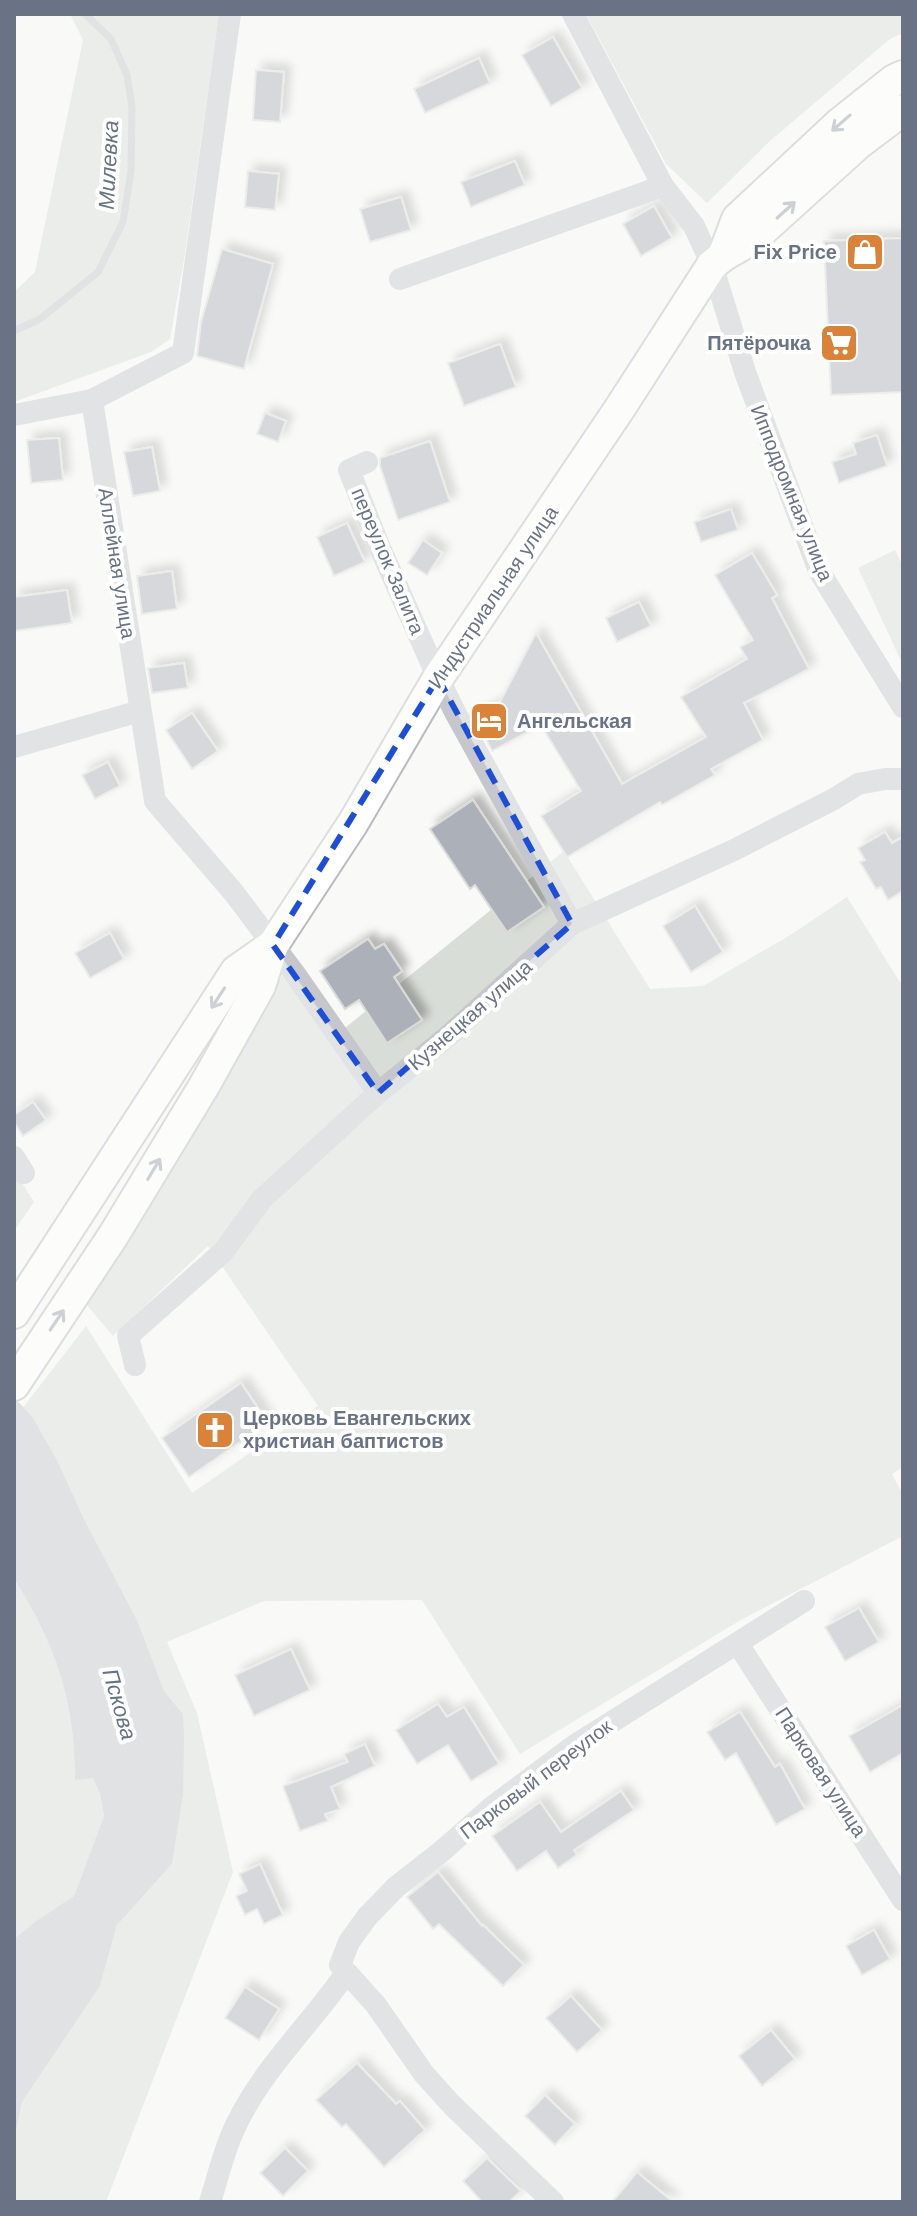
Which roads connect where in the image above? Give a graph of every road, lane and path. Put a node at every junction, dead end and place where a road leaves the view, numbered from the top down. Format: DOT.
graph roads {
  1 [pos="230,14"];
  2 [pos="573,14"];
  3 [pos="903,76"];
  4 [pos="903,110"];
  5 [pos="663,186"];
  6 [pos="718,260"];
  7 [pos="400,279"];
  8 [pos="92,400"];
  9 [pos="14,415"];
  10 [pos="367,462"];
  11 [pos="438,678"];
  12 [pos="903,707"];
  13 [pos="140,711"];
  14 [pos="14,747"];
  15 [pos="903,779"];
  16 [pos="572,924"];
  17 [pos="273,945"];
  18 [pos="378,1093"];
  19 [pos="14,1313"];
  20 [pos="135,1365"];
  21 [pos="14,1385"];
  22 [pos="804,1601"];
  23 [pos="738,1644"];
  24 [pos="903,1900"];
  25 [pos="343,1969"];
  26 [pos="210,2202"];
  27 [pos="553,2202"];
  1 -- 8 [label="street"];
  2 -- 5 [label="street, Ипподромная улица"];
  3 -- 6 [label="street, Индустриальная улица, one-way"];
  6 -- 4 [label="street, Индустриальная улица, one-way"];
  5 -- 6 [label="street, Ипподромная улица"];
  5 -- 7 [label="street"];
  6 -- 11 [label="street, Индустриальная улица"];
  6 -- 12 [label="street, Ипподромная улица"];
  8 -- 9 [label="street"];
  8 -- 13 [label="street, Аллейная улица"];
  10 -- 11 [label="street, переулок Залита"];
  11 -- 16 [label="street, переулок Залита"];
  11 -- 17 [label="street, Индустриальная улица"];
  13 -- 14 [label="street"];
  13 -- 17 [label="street, Аллейная улица"];
  15 -- 16 [label="street, Кузнецкая улица"];
  16 -- 18 [label="street, Кузнецкая улица"];
  17 -- 18 [label="street, Аллейная улица"];
  17 -- 19 [label="street, Индустриальная улица, one-way"];
  21 -- 17 [label="street, Индустриальная улица, one-way"];
  18 -- 20 [label="street, Кузнецкая улица"];
  22 -- 23 [label="street, Парковый переулок"];
  23 -- 24 [label="street, Парковая улица"];
  23 -- 25 [label="street, Парковый переулок"];
  25 -- 26 [label="street, Парковый переулок"];
  25 -- 27 [label="street"];
}
